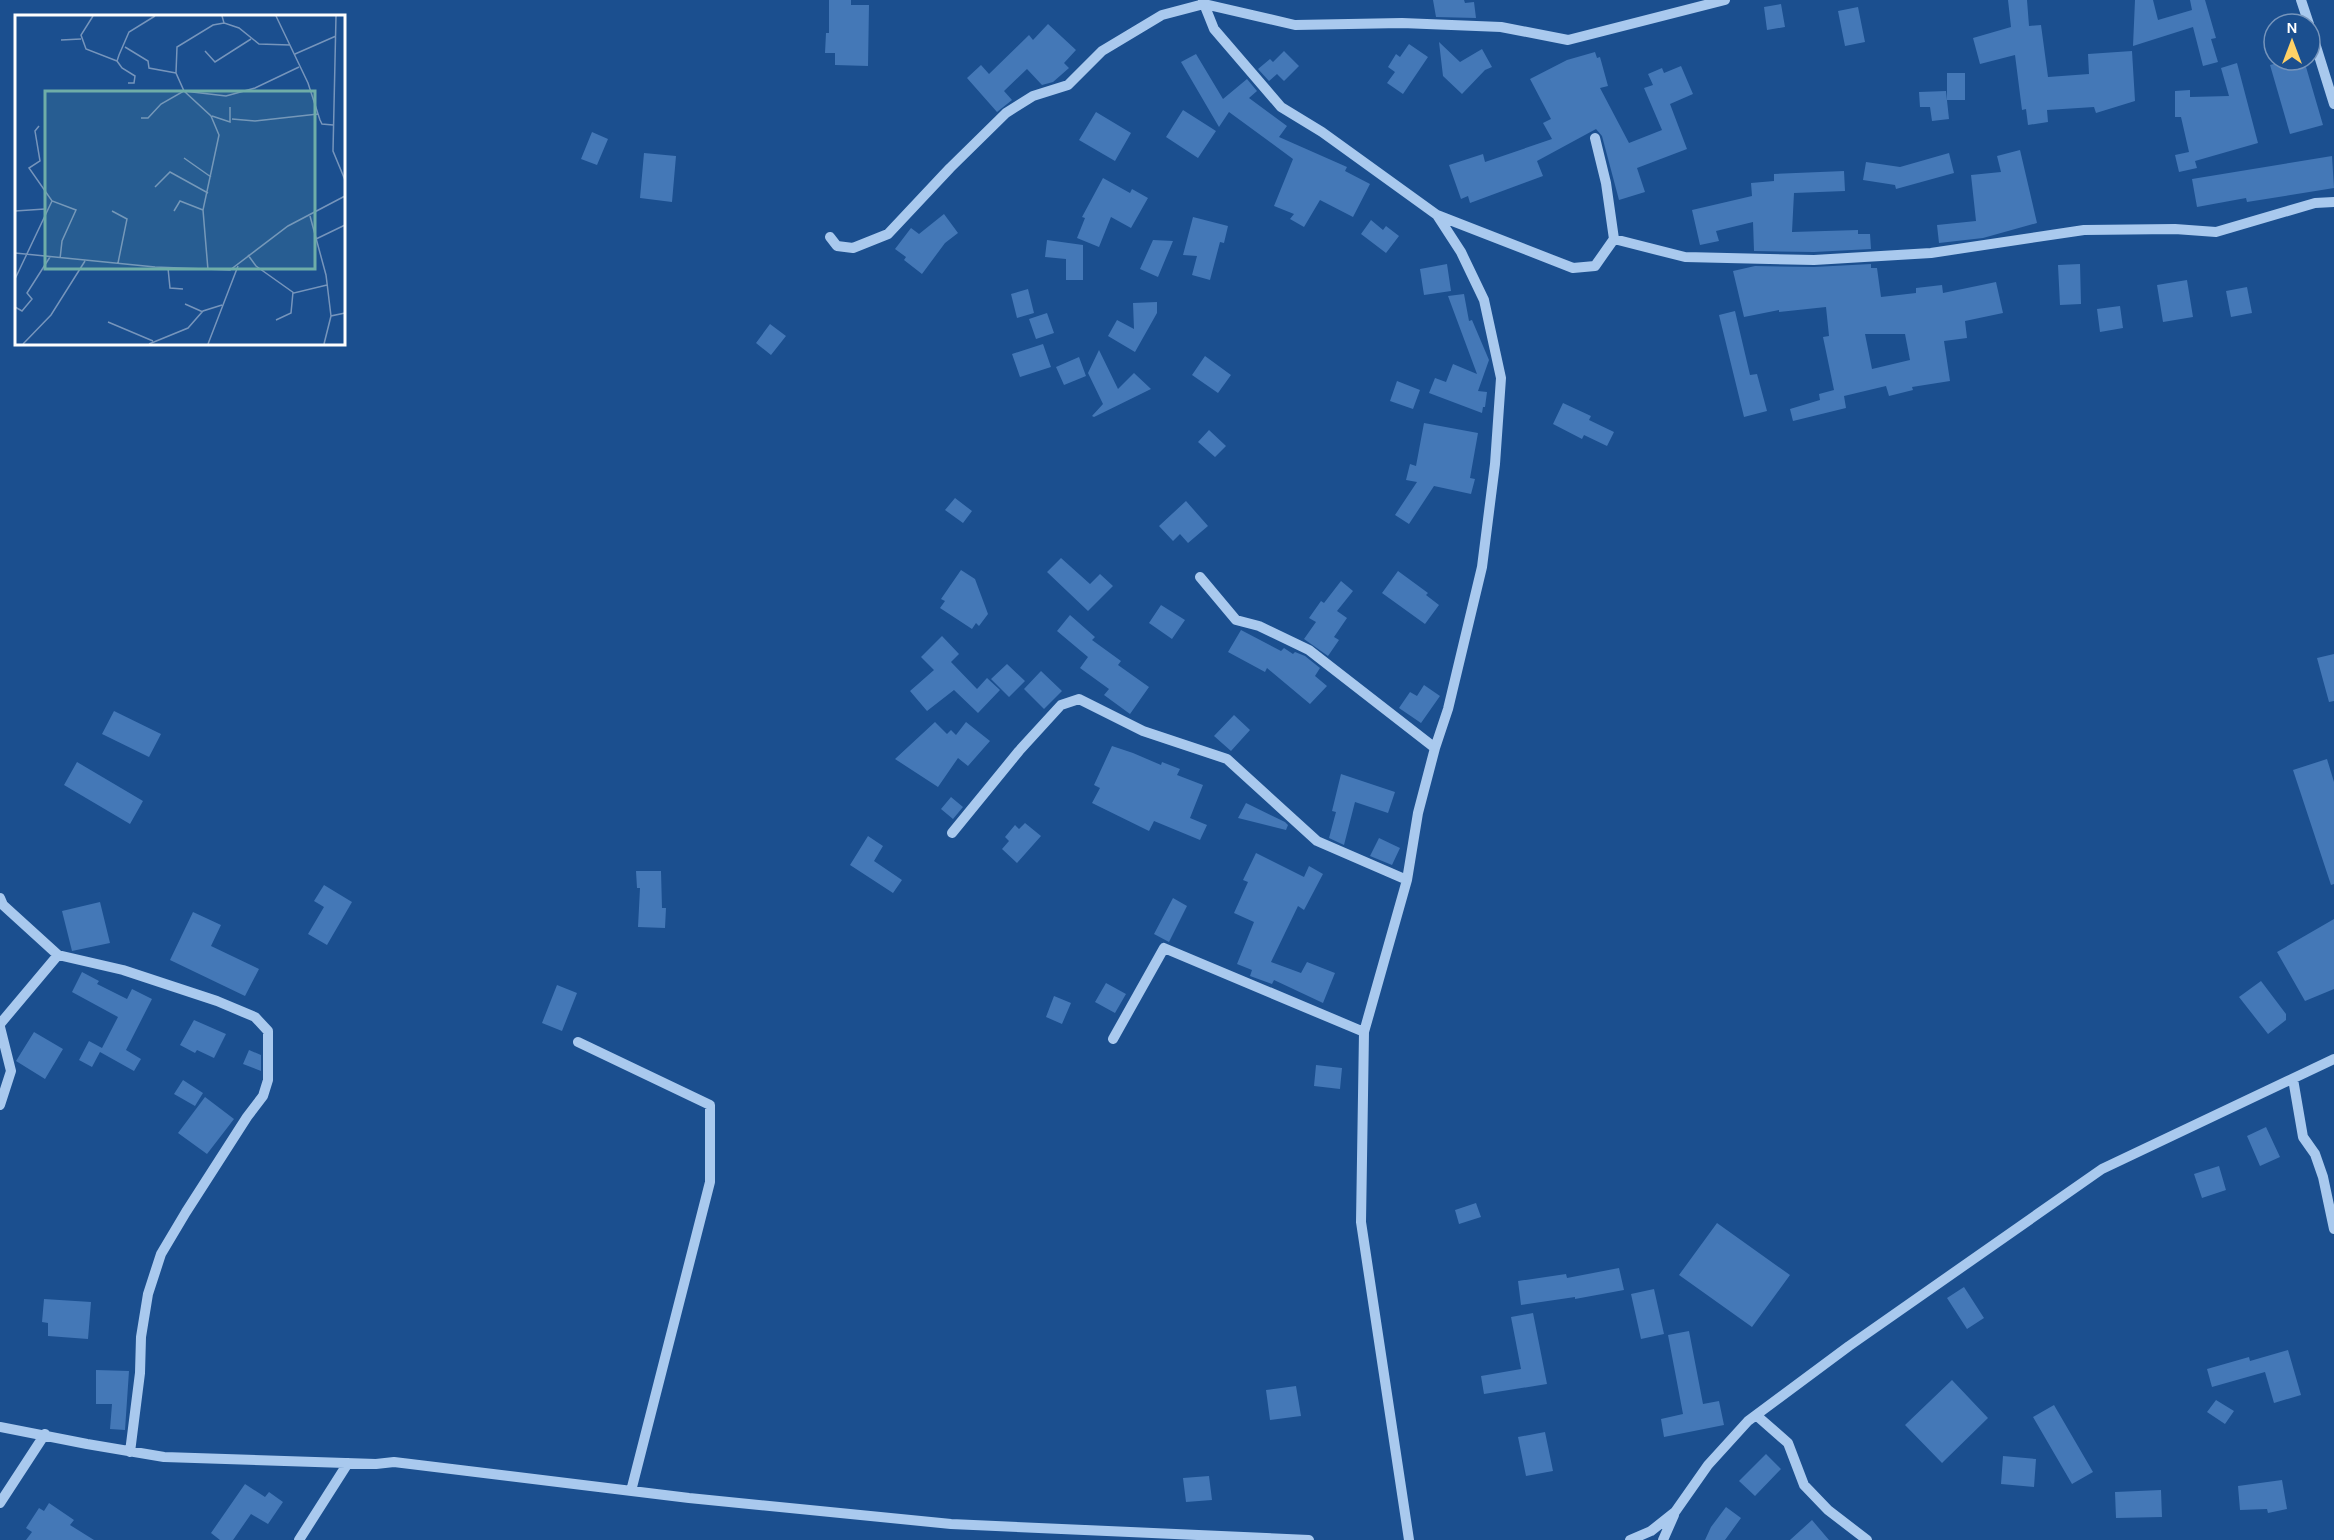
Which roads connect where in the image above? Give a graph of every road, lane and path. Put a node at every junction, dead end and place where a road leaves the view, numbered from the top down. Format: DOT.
graph roads {
  1 [pos="1725,0"];
  2 [pos="1203,2"];
  3 [pos="2322,67"];
  4 [pos="2334,104"];
  5 [pos="1595,138"];
  6 [pos="2334,202"];
  7 [pos="1437,215"];
  8 [pos="830,237"];
  9 [pos="1614,239"];
  10 [pos="1200,577"];
  11 [pos="1435,748"];
  12 [pos="952,833"];
  13 [pos="1407,880"];
  14 [pos="0,898"];
  15 [pos="58,955"];
  16 [pos="0,1025"];
  17 [pos="1364,1032"];
  18 [pos="1113,1039"];
  19 [pos="578,1041"];
  20 [pos="2334,1059"];
  21 [pos="2293,1079"];
  22 [pos="0,1105"];
  23 [pos="2334,1229"];
  24 [pos="1756,1415"];
  25 [pos="0,1427"];
  26 [pos="45,1434"];
  27 [pos="130,1452"];
  28 [pos="348,1463"];
  29 [pos="631,1491"];
  30 [pos="0,1503"];
  31 [pos="1675,1512"];
  32 [pos="1064,1535"];
  33 [pos="299,1540"];
  34 [pos="1309,1540"];
  35 [pos="1409,1540"];
  36 [pos="1630,1540"];
  37 [pos="1663,1540"];
  38 [pos="1867,1540"];
  1 -- 2 [label="street"];
  2 -- 7 [label="street"];
  2 -- 8 [label="street"];
  3 -- 4 [label="street"];
  5 -- 9 [label="street"];
  6 -- 9 [label="street"];
  7 -- 9 [label="street"];
  7 -- 11 [label="street"];
  10 -- 11 [label="street"];
  11 -- 13 [label="street"];
  12 -- 13 [label="street"];
  13 -- 17 [label="street"];
  14 -- 15 [label="street"];
  15 -- 16 [label="street"];
  15 -- 27 [label="street"];
  16 -- 22 [label="street"];
  17 -- 18 [label="street"];
  17 -- 35 [label="street"];
  19 -- 29 [label="street"];
  20 -- 21 [label="street"];
  21 -- 23 [label="street"];
  21 -- 24 [label="street"];
  24 -- 31 [label="street"];
  24 -- 38 [label="street"];
  25 -- 26 [label="street"];
  26 -- 27 [label="street"];
  26 -- 30 [label="street"];
  27 -- 28 [label="street"];
  28 -- 29 [label="street"];
  28 -- 33 [label="street"];
  29 -- 32 [label="street"];
  31 -- 36 [label="street"];
  31 -- 37 [label="street"];
  32 -- 34 [label="street"];
}
